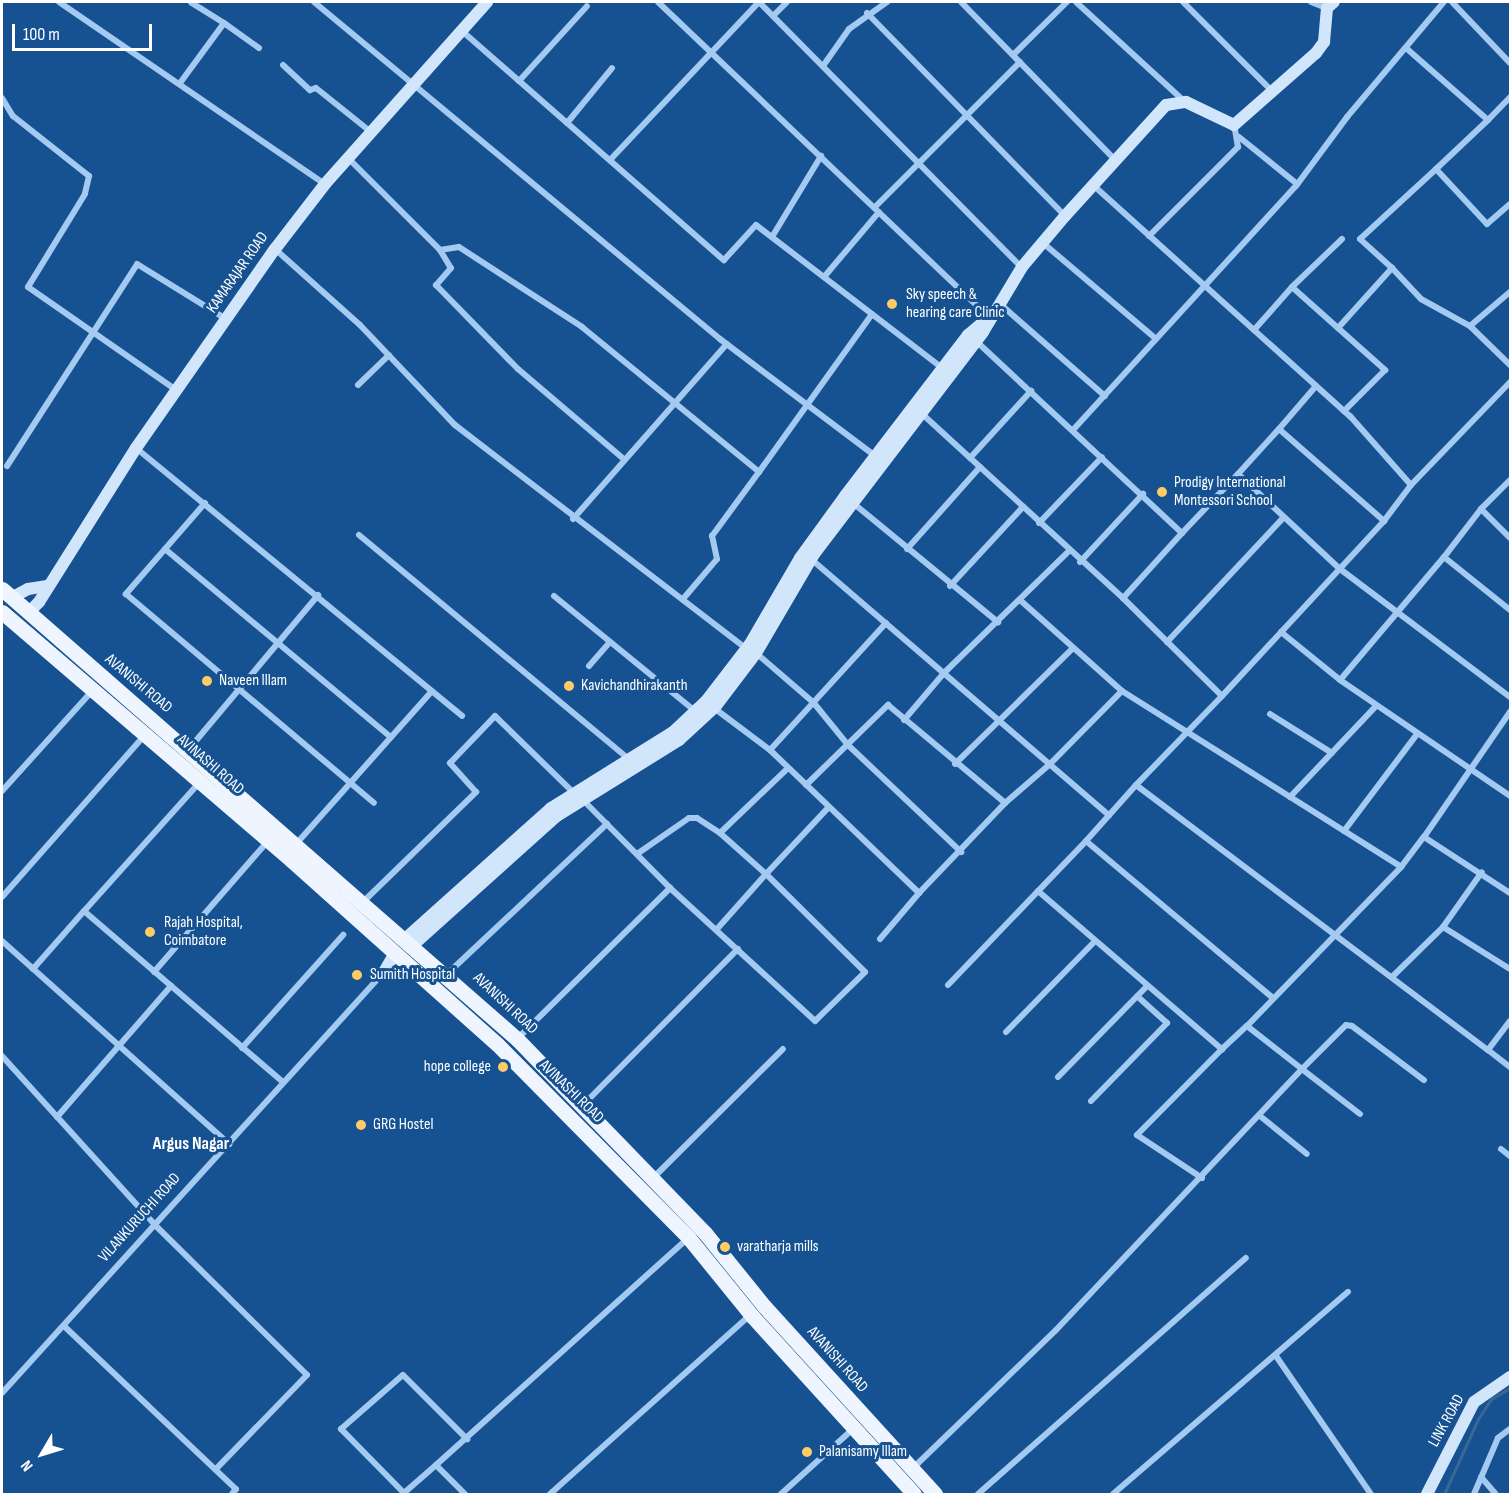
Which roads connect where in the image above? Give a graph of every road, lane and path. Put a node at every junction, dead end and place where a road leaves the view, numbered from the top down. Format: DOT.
graph roads {
  1 [pos="58,2"];
  2 [pos="191,2"];
  3 [pos="314,2"];
  4 [pos="487,2"];
  5 [pos="658,2"];
  6 [pos="759,2"];
  7 [pos="787,2"];
  8 [pos="887,2"];
  9 [pos="961,2"];
  10 [pos="1067,2"];
  11 [pos="1076,2"];
  12 [pos="1185,2"];
  13 [pos="1311,2"];
  14 [pos="1444,2"];
  15 [pos="1452,2"];
  16 [pos="1331,5"];
  17 [pos="587,6"];
  18 [pos="867,13"];
  19 [pos="773,16"];
  20 [pos="224,23"];
  21 [pos="462,31"];
  22 [pos="259,48"];
  23 [pos="1406,48"];
  24 [pos="711,51"];
  25 [pos="1013,55"];
  26 [pos="1020,62"];
  27 [pos="1510,63"];
  28 [pos="283,65"];
  29 [pos="823,66"];
  30 [pos="612,68"];
  31 [pos="519,81"];
  32 [pos="180,83"];
  33 [pos="413,84"];
  34 [pos="1273,91"];
  35 [pos="1510,97"];
  36 [pos="2,98"];
  37 [pos="1186,102"];
  38 [pos="968,116"];
  39 [pos="1488,120"];
  40 [pos="567,123"];
  41 [pos="1234,125"];
  42 [pos="372,132"];
  43 [pos="1239,137"];
  44 [pos="821,156"];
  45 [pos="349,159"];
  46 [pos="610,160"];
  47 [pos="1116,161"];
  48 [pos="917,163"];
  49 [pos="1436,169"];
  50 [pos="325,184"];
  51 [pos="1298,184"];
  52 [pos="1094,186"];
  53 [pos="1510,204"];
  54 [pos="877,210"];
  55 [pos="1065,216"];
  56 [pos="1149,236"];
  57 [pos="772,237"];
  58 [pos="1342,239"];
  59 [pos="1043,243"];
  60 [pos="274,249"];
  61 [pos="440,250"];
  62 [pos="1022,267"];
  63 [pos="1392,268"];
  64 [pos="824,277"];
  65 [pos="1205,286"];
  66 [pos="1292,287"];
  67 [pos="1510,292"];
  68 [pos="999,302"];
  69 [pos="872,314"];
  70 [pos="989,317"];
  71 [pos="226,319"];
  72 [pos="1470,326"];
  73 [pos="1338,328"];
  74 [pos="1254,330"];
  75 [pos="92,332"];
  76 [pos="1156,339"];
  77 [pos="976,341"];
  78 [pos="727,344"];
  79 [pos="388,355"];
  80 [pos="1510,365"];
  81 [pos="944,369"];
  82 [pos="1510,382"];
  83 [pos="357,385"];
  84 [pos="1316,386"];
  85 [pos="177,390"];
  86 [pos="1031,392"];
  87 [pos="1105,396"];
  88 [pos="675,403"];
  89 [pos="808,406"];
  90 [pos="918,410"];
  91 [pos="1344,411"];
  92 [pos="1279,429"];
  93 [pos="1073,430"];
  94 [pos="136,448"];
  95 [pos="876,456"];
  96 [pos="1102,457"];
  97 [pos="970,458"];
  98 [pos="625,460"];
  99 [pos="7,466"];
  100 [pos="980,467"];
  101 [pos="759,472"];
  102 [pos="1238,474"];
  103 [pos="1510,480"];
  104 [pos="1411,485"];
  105 [pos="1143,494"];
  106 [pos="852,502"];
  107 [pos="205,503"];
  108 [pos="1023,507"];
  109 [pos="1481,509"];
  110 [pos="573,519"];
  111 [pos="1282,519"];
  112 [pos="1384,521"];
  113 [pos="1039,523"];
  114 [pos="1182,533"];
  115 [pos="359,535"];
  116 [pos="1510,537"];
  117 [pos="165,549"];
  118 [pos="907,549"];
  119 [pos="1068,552"];
  120 [pos="1444,556"];
  121 [pos="810,559"];
  122 [pos="1080,562"];
  123 [pos="1340,569"];
  124 [pos="46,586"];
  125 [pos="950,586"];
  126 [pos="6,593"];
  127 [pos="318,594"];
  128 [pos="554,596"];
  129 [pos="1123,598"];
  130 [pos="683,599"];
  131 [pos="1020,600"];
  132 [pos="1510,610"];
  133 [pos="1395,611"];
  134 [pos="2,612"];
  135 [pos="28,613"];
  136 [pos="998,622"];
  137 [pos="886,623"];
  138 [pos="1281,632"];
  139 [pos="610,642"];
  140 [pos="1167,642"];
  141 [pos="277,644"];
  142 [pos="1073,648"];
  143 [pos="750,651"];
  144 [pos="589,666"];
  145 [pos="944,673"];
  146 [pos="1340,680"];
  147 [pos="240,688"];
  148 [pos="93,690"];
  149 [pos="432,691"];
  150 [pos="1122,691"];
  151 [pos="1222,696"];
  152 [pos="1510,698"];
  153 [pos="813,702"];
  154 [pos="1377,706"];
  155 [pos="714,707"];
  156 [pos="695,711"];
  157 [pos="1510,712"];
  158 [pos="1270,714"];
  159 [pos="462,716"];
  160 [pos="904,720"];
  161 [pos="998,721"];
  162 [pos="1186,734"];
  163 [pos="1417,734"];
  164 [pos="156,736"];
  165 [pos="391,737"];
  166 [pos="848,745"];
  167 [pos="188,750"];
  168 [pos="770,750"];
  169 [pos="1332,753"];
  170 [pos="629,759"];
  171 [pos="956,764"];
  172 [pos="1049,765"];
  173 [pos="1469,767"];
  174 [pos="788,768"];
  175 [pos="201,781"];
  176 [pos="350,783"];
  177 [pos="806,785"];
  178 [pos="1136,785"];
  179 [pos="224,790"];
  180 [pos="2,791"];
  181 [pos="576,795"];
  182 [pos="1510,796"];
  183 [pos="1290,797"];
  184 [pos="374,803"];
  185 [pos="1005,803"];
  186 [pos="828,808"];
  187 [pos="1109,815"];
  188 [pos="607,824"];
  189 [pos="1344,831"];
  190 [pos="720,833"];
  191 [pos="1424,837"];
  192 [pos="269,840"];
  193 [pos="1086,841"];
  194 [pos="297,843"];
  195 [pos="961,852"];
  196 [pos="637,855"];
  197 [pos="1401,867"];
  198 [pos="1482,872"];
  199 [pos="766,874"];
  200 [pos="670,888"];
  201 [pos="1038,891"];
  202 [pos="919,893"];
  203 [pos="1510,893"];
  204 [pos="2,897"];
  205 [pos="363,902"];
  206 [pos="84,911"];
  207 [pos="1443,927"];
  208 [pos="717,929"];
  209 [pos="1335,933"];
  210 [pos="343,935"];
  211 [pos="880,939"];
  212 [pos="2,941"];
  213 [pos="1095,941"];
  214 [pos="409,942"];
  215 [pos="738,949"];
  216 [pos="398,956"];
  217 [pos="33,969"];
  218 [pos="1510,969"];
  219 [pos="154,972"];
  220 [pos="384,972"];
  221 [pos="446,975"];
  222 [pos="1392,977"];
  223 [pos="171,986"];
  224 [pos="948,986"];
  225 [pos="1147,986"];
  226 [pos="1137,996"];
  227 [pos="1273,998"];
  228 [pos="1510,1021"];
  229 [pos="1247,1026"];
  230 [pos="1006,1032"];
  231 [pos="517,1039"];
  232 [pos="120,1047"];
  233 [pos="242,1048"];
  234 [pos="783,1049"];
  235 [pos="1222,1049"];
  236 [pos="1488,1050"];
  237 [pos="2,1056"];
  238 [pos="1510,1067"];
  239 [pos="1302,1069"];
  240 [pos="1058,1077"];
  241 [pos="1424,1080"];
  242 [pos="283,1082"];
  243 [pos="563,1086"];
  244 [pos="551,1098"];
  245 [pos="1091,1101"];
  246 [pos="583,1105"];
  247 [pos="1360,1114"];
  248 [pos="1260,1116"];
  249 [pos="57,1117"];
  250 [pos="229,1144"];
  251 [pos="1501,1149"];
  252 [pos="1307,1154"];
  253 [pos="1510,1156"];
  254 [pos="653,1178"];
  255 [pos="1202,1178"];
  256 [pos="156,1226"];
  257 [pos="688,1237"];
  258 [pos="1246,1258"];
  259 [pos="1348,1292"];
  260 [pos="751,1314"];
  261 [pos="64,1326"];
  262 [pos="1276,1356"];
  263 [pos="1510,1377"];
  264 [pos="2,1393"];
  265 [pos="853,1429"];
  266 [pos="1510,1429"];
  267 [pos="467,1439"];
  268 [pos="436,1465"];
  269 [pos="216,1469"];
  270 [pos="911,1469"];
  271 [pos="1481,1477"];
  272 [pos="232,1494"];
  273 [pos="465,1494"];
  274 [pos="550,1494"];
  275 [pos="781,1494"];
  276 [pos="914,1494"];
  277 [pos="935,1494"];
  278 [pos="978,1494"];
  279 [pos="1113,1494"];
  280 [pos="1371,1494"];
  281 [pos="1427,1494"];
  282 [pos="1474,1494"];
  283 [pos="1496,1494"];
  1 -- 32 [label="street"];
  2 -- 20 [label="street"];
  3 -- 33 [label="street"];
  4 -- 21 [label="street, KAMARAJAR ROAD"];
  5 -- 24 [label="street"];
  6 -- 19 [label="street"];
  6 -- 24 [label="street"];
  7 -- 19 [label="street"];
  8 -- 18 [label="street"];
  9 -- 25 [label="street"];
  10 -- 25 [label="street"];
  11 -- 37 [label="street"];
  12 -- 34 [label="street"];
  13 -- 16 [label="street"];
  14 -- 23 [label="street"];
  15 -- 27 [label="street"];
  16 -- 34 [label="street"];
  17 -- 31 [label="street"];
  18 -- 29 [label="street"];
  18 -- 38 [label="street"];
  19 -- 29 [label="street"];
  20 -- 22 [label="street"];
  20 -- 32 [label="street"];
  21 -- 31 [label="street"];
  21 -- 33 [label="street, KAMARAJAR ROAD"];
  23 -- 39 [label="street"];
  23 -- 51 [label="street"];
  24 -- 44 [label="street"];
  24 -- 46 [label="street"];
  25 -- 26 [label="street"];
  26 -- 38 [label="street"];
  26 -- 47 [label="street"];
  28 -- 42 [label="street"];
  29 -- 48 [label="street"];
  30 -- 40 [label="street"];
  31 -- 40 [label="street"];
  32 -- 50 [label="street"];
  33 -- 42 [label="street, KAMARAJAR ROAD"];
  33 -- 78 [label="street"];
  34 -- 41 [label="street"];
  35 -- 39 [label="street"];
  36 -- 75 [label="street"];
  37 -- 41 [label="street"];
  37 -- 47 [label="street"];
  38 -- 48 [label="street"];
  38 -- 55 [label="street"];
  39 -- 49 [label="street"];
  40 -- 46 [label="street"];
  41 -- 43 [label="street"];
  42 -- 45 [label="street, KAMARAJAR ROAD"];
  43 -- 51 [label="street"];
  43 -- 56 [label="street"];
  44 -- 54 [label="street"];
  44 -- 57 [label="street"];
  45 -- 50 [label="street, KAMARAJAR ROAD"];
  45 -- 61 [label="street"];
  46 -- 57 [label="street"];
  47 -- 52 [label="street"];
  48 -- 54 [label="street"];
  48 -- 62 [label="street"];
  49 -- 53 [label="street"];
  49 -- 63 [label="street"];
  50 -- 60 [label="street, KAMARAJAR ROAD"];
  51 -- 65 [label="street"];
  52 -- 55 [label="street"];
  52 -- 56 [label="street"];
  54 -- 64 [label="street"];
  54 -- 70 [label="street"];
  55 -- 59 [label="street"];
  56 -- 65 [label="street"];
  57 -- 64 [label="street"];
  58 -- 66 [label="street"];
  59 -- 62 [label="street"];
  59 -- 76 [label="street"];
  60 -- 71 [label="street, KAMARAJAR ROAD"];
  60 -- 79 [label="street"];
  61 -- 88 [label="street"];
  61 -- 98 [label="street"];
  62 -- 68 [label="street"];
  63 -- 72 [label="street"];
  63 -- 73 [label="street"];
  64 -- 69 [label="street"];
  65 -- 74 [label="street"];
  65 -- 76 [label="street"];
  66 -- 73 [label="street"];
  66 -- 74 [label="street"];
  67 -- 72 [label="street"];
  68 -- 70 [label="street"];
  68 -- 87 [label="street"];
  69 -- 81 [label="street"];
  69 -- 89 [label="street"];
  70 -- 77 [label="street"];
  70 -- 81 [label="street"];
  71 -- 75 [label="street"];
  71 -- 85 [label="street, KAMARAJAR ROAD"];
  72 -- 80 [label="street"];
  73 -- 91 [label="street"];
  74 -- 84 [label="street"];
  75 -- 85 [label="street"];
  75 -- 99 [label="street"];
  76 -- 87 [label="street"];
  77 -- 86 [label="street"];
  77 -- 90 [label="street"];
  78 -- 88 [label="street"];
  78 -- 89 [label="street"];
  79 -- 83 [label="street"];
  79 -- 110 [label="street"];
  81 -- 90 [label="street"];
  82 -- 104 [label="street"];
  84 -- 91 [label="street"];
  84 -- 92 [label="street"];
  85 -- 94 [label="street, KAMARAJAR ROAD"];
  86 -- 93 [label="street"];
  86 -- 97 [label="street"];
  87 -- 93 [label="street"];
  88 -- 98 [label="street"];
  88 -- 101 [label="street"];
  89 -- 95 [label="street"];
  89 -- 101 [label="street"];
  90 -- 95 [label="street"];
  90 -- 97 [label="street"];
  90 -- 106 [label="street"];
  91 -- 104 [label="street"];
  92 -- 102 [label="street"];
  92 -- 112 [label="street"];
  93 -- 96 [label="street"];
  94 -- 107 [label="street"];
  94 -- 124 [label="street, KAMARAJAR ROAD"];
  95 -- 143 [label="street"];
  96 -- 105 [label="street"];
  96 -- 113 [label="street"];
  97 -- 100 [label="street"];
  98 -- 110 [label="street"];
  100 -- 108 [label="street"];
  100 -- 118 [label="street"];
  101 -- 130 [label="street"];
  102 -- 111 [label="street"];
  102 -- 114 [label="street"];
  103 -- 109 [label="street"];
  104 -- 112 [label="street"];
  105 -- 114 [label="street"];
  105 -- 122 [label="street"];
  106 -- 118 [label="street"];
  106 -- 121 [label="street"];
  107 -- 117 [label="street"];
  107 -- 127 [label="street"];
  108 -- 113 [label="street"];
  108 -- 125 [label="street"];
  109 -- 116 [label="street"];
  109 -- 120 [label="street"];
  110 -- 130 [label="street"];
  111 -- 123 [label="street"];
  111 -- 140 [label="street"];
  112 -- 123 [label="street"];
  113 -- 119 [label="street"];
  114 -- 129 [label="street"];
  115 -- 170 [label="street"];
  117 -- 141 [label="street"];
  117 -- 147 [label="street"];
  118 -- 125 [label="street"];
  119 -- 122 [label="street"];
  119 -- 131 [label="street"];
  120 -- 132 [label="street"];
  120 -- 133 [label="street"];
  121 -- 137 [label="street"];
  121 -- 143 [label="street"];
  122 -- 129 [label="street"];
  123 -- 133 [label="street"];
  123 -- 138 [label="street"];
  124 -- 126 [label="street"];
  124 -- 135 [label="street, KAMARAJAR ROAD"];
  125 -- 136 [label="street"];
  126 -- 135 [label="main road, AVANISHI ROAD"];
  127 -- 141 [label="street"];
  127 -- 149 [label="street"];
  128 -- 139 [label="street"];
  129 -- 140 [label="street"];
  130 -- 143 [label="street"];
  131 -- 136 [label="street"];
  131 -- 142 [label="street"];
  133 -- 146 [label="street"];
  133 -- 152 [label="street"];
  134 -- 148 [label="main road, AVINASHI ROAD"];
  135 -- 164 [label="main road, AVANISHI ROAD"];
  136 -- 145 [label="street"];
  137 -- 145 [label="street"];
  137 -- 153 [label="street"];
  138 -- 146 [label="street"];
  138 -- 151 [label="street"];
  139 -- 144 [label="street"];
  139 -- 156 [label="street"];
  140 -- 151 [label="street"];
  141 -- 147 [label="street"];
  141 -- 165 [label="street"];
  142 -- 150 [label="street"];
  142 -- 161 [label="street"];
  143 -- 153 [label="street"];
  143 -- 155 [label="street"];
  143 -- 156 [label="street"];
  145 -- 160 [label="street"];
  145 -- 161 [label="street"];
  146 -- 154 [label="street"];
  147 -- 167 [label="street"];
  147 -- 176 [label="street"];
  148 -- 164 [label="main road, AVINASHI ROAD"];
  148 -- 180 [label="street"];
  149 -- 159 [label="street"];
  149 -- 165 [label="street"];
  150 -- 162 [label="street"];
  150 -- 172 [label="street"];
  151 -- 162 [label="street"];
  153 -- 166 [label="street"];
  153 -- 168 [label="street"];
  154 -- 163 [label="street"];
  154 -- 169 [label="street"];
  155 -- 168 [label="street"];
  155 -- 181 [label="street"];
  156 -- 170 [label="street"];
  157 -- 173 [label="street"];
  158 -- 169 [label="street"];
  160 -- 166 [label="street"];
  160 -- 171 [label="street"];
  161 -- 171 [label="street"];
  161 -- 172 [label="street"];
  162 -- 178 [label="street"];
  162 -- 183 [label="street"];
  163 -- 173 [label="street"];
  163 -- 189 [label="street"];
  164 -- 167 [label="main road, AVANISHI ROAD"];
  164 -- 175 [label="main road, AVINASHI ROAD"];
  164 -- 204 [label="street"];
  165 -- 176 [label="street"];
  166 -- 177 [label="street"];
  166 -- 195 [label="street"];
  167 -- 179 [label="main road, AVANISHI ROAD"];
  168 -- 174 [label="street"];
  169 -- 183 [label="street"];
  170 -- 181 [label="street"];
  171 -- 185 [label="street"];
  172 -- 185 [label="street"];
  172 -- 187 [label="street"];
  173 -- 182 [label="street"];
  173 -- 191 [label="street"];
  174 -- 177 [label="street"];
  174 -- 190 [label="street"];
  175 -- 179 [label="main road, AVINASHI ROAD"];
  175 -- 206 [label="street"];
  176 -- 184 [label="street"];
  176 -- 194 [label="street"];
  177 -- 186 [label="street"];
  178 -- 187 [label="street"];
  178 -- 209 [label="street"];
  179 -- 192 [label="main road, AVINASHI ROAD"];
  179 -- 194 [label="main road, AVANISHI ROAD"];
  181 -- 188 [label="street"];
  181 -- 205 [label="street"];
  181 -- 214 [label="street"];
  183 -- 189 [label="street"];
  185 -- 195 [label="street"];
  186 -- 199 [label="street"];
  186 -- 202 [label="street"];
  187 -- 193 [label="street"];
  188 -- 196 [label="street"];
  188 -- 221 [label="street"];
  189 -- 197 [label="street"];
  190 -- 196 [label="street"];
  190 -- 199 [label="street"];
  191 -- 197 [label="street"];
  191 -- 198 [label="street"];
  192 -- 216 [label="main road, AVINASHI ROAD"];
  192 -- 219 [label="street"];
  193 -- 201 [label="street"];
  193 -- 227 [label="street"];
  194 -- 205 [label="main road, AVANISHI ROAD"];
  195 -- 202 [label="street"];
  196 -- 200 [label="street"];
  197 -- 209 [label="street"];
  198 -- 203 [label="street"];
  198 -- 207 [label="street"];
  199 -- 208 [label="street"];
  199 -- 215 [label="street"];
  200 -- 208 [label="street"];
  200 -- 231 [label="street"];
  201 -- 213 [label="street"];
  201 -- 224 [label="street"];
  202 -- 211 [label="street"];
  205 -- 214 [label="main road, AVANISHI ROAD"];
  206 -- 217 [label="street"];
  206 -- 219 [label="street"];
  207 -- 218 [label="street"];
  207 -- 222 [label="street"];
  208 -- 215 [label="street"];
  209 -- 222 [label="street"];
  209 -- 227 [label="street"];
  210 -- 233 [label="street"];
  212 -- 217 [label="street"];
  213 -- 225 [label="street"];
  213 -- 230 [label="street"];
  214 -- 221 [label="main road, AVANISHI ROAD"];
  215 -- 246 [label="street"];
  216 -- 220 [label="street, VILANKURUCHI ROAD"];
  216 -- 244 [label="main road, AVINASHI ROAD"];
  217 -- 232 [label="street"];
  219 -- 223 [label="street"];
  220 -- 242 [label="street, VILANKURUCHI ROAD"];
  221 -- 231 [label="main road, AVANISHI ROAD"];
  222 -- 236 [label="street"];
  223 -- 232 [label="street"];
  223 -- 233 [label="street"];
  225 -- 226 [label="street"];
  225 -- 235 [label="street"];
  226 -- 240 [label="street"];
  226 -- 245 [label="street"];
  227 -- 229 [label="street"];
  228 -- 236 [label="street"];
  229 -- 235 [label="street"];
  229 -- 239 [label="street"];
  231 -- 243 [label="main road, AVANISHI ROAD"];
  232 -- 249 [label="street"];
  232 -- 250 [label="street"];
  233 -- 242 [label="street"];
  234 -- 254 [label="street"];
  235 -- 255 [label="street"];
  236 -- 238 [label="street"];
  237 -- 249 [label="street"];
  239 -- 241 [label="street"];
  239 -- 247 [label="street"];
  239 -- 248 [label="street"];
  242 -- 250 [label="street, VILANKURUCHI ROAD"];
  243 -- 244 [label="main road"];
  243 -- 246 [label="main road, AVANISHI ROAD"];
  244 -- 257 [label="main road, AVINASHI ROAD"];
  246 -- 254 [label="main road, AVANISHI ROAD"];
  248 -- 252 [label="street"];
  248 -- 255 [label="street"];
  249 -- 256 [label="street"];
  250 -- 256 [label="street, VILANKURUCHI ROAD"];
  251 -- 253 [label="street"];
  254 -- 270 [label="main road, AVANISHI ROAD"];
  255 -- 270 [label="street"];
  256 -- 261 [label="street, VILANKURUCHI ROAD"];
  256 -- 269 [label="street"];
  257 -- 260 [label="main road, AVINASHI ROAD"];
  257 -- 267 [label="street"];
  258 -- 278 [label="street"];
  259 -- 262 [label="street"];
  260 -- 265 [label="main road, AVINASHI ROAD"];
  260 -- 274 [label="street"];
  261 -- 264 [label="street, VILANKURUCHI ROAD"];
  261 -- 269 [label="street"];
  262 -- 279 [label="street"];
  262 -- 280 [label="street"];
  263 -- 281 [label="street, LINK ROAD"];
  265 -- 275 [label="street"];
  265 -- 276 [label="main road, AVINASHI ROAD"];
  266 -- 271 [label="street"];
  267 -- 268 [label="street"];
  267 -- 268 [label="street"];
  268 -- 273 [label="street"];
  269 -- 272 [label="street"];
  270 -- 277 [label="main road, AVANISHI ROAD"];
  271 -- 282 [label="street"];
  271 -- 283 [label="street"];
}
